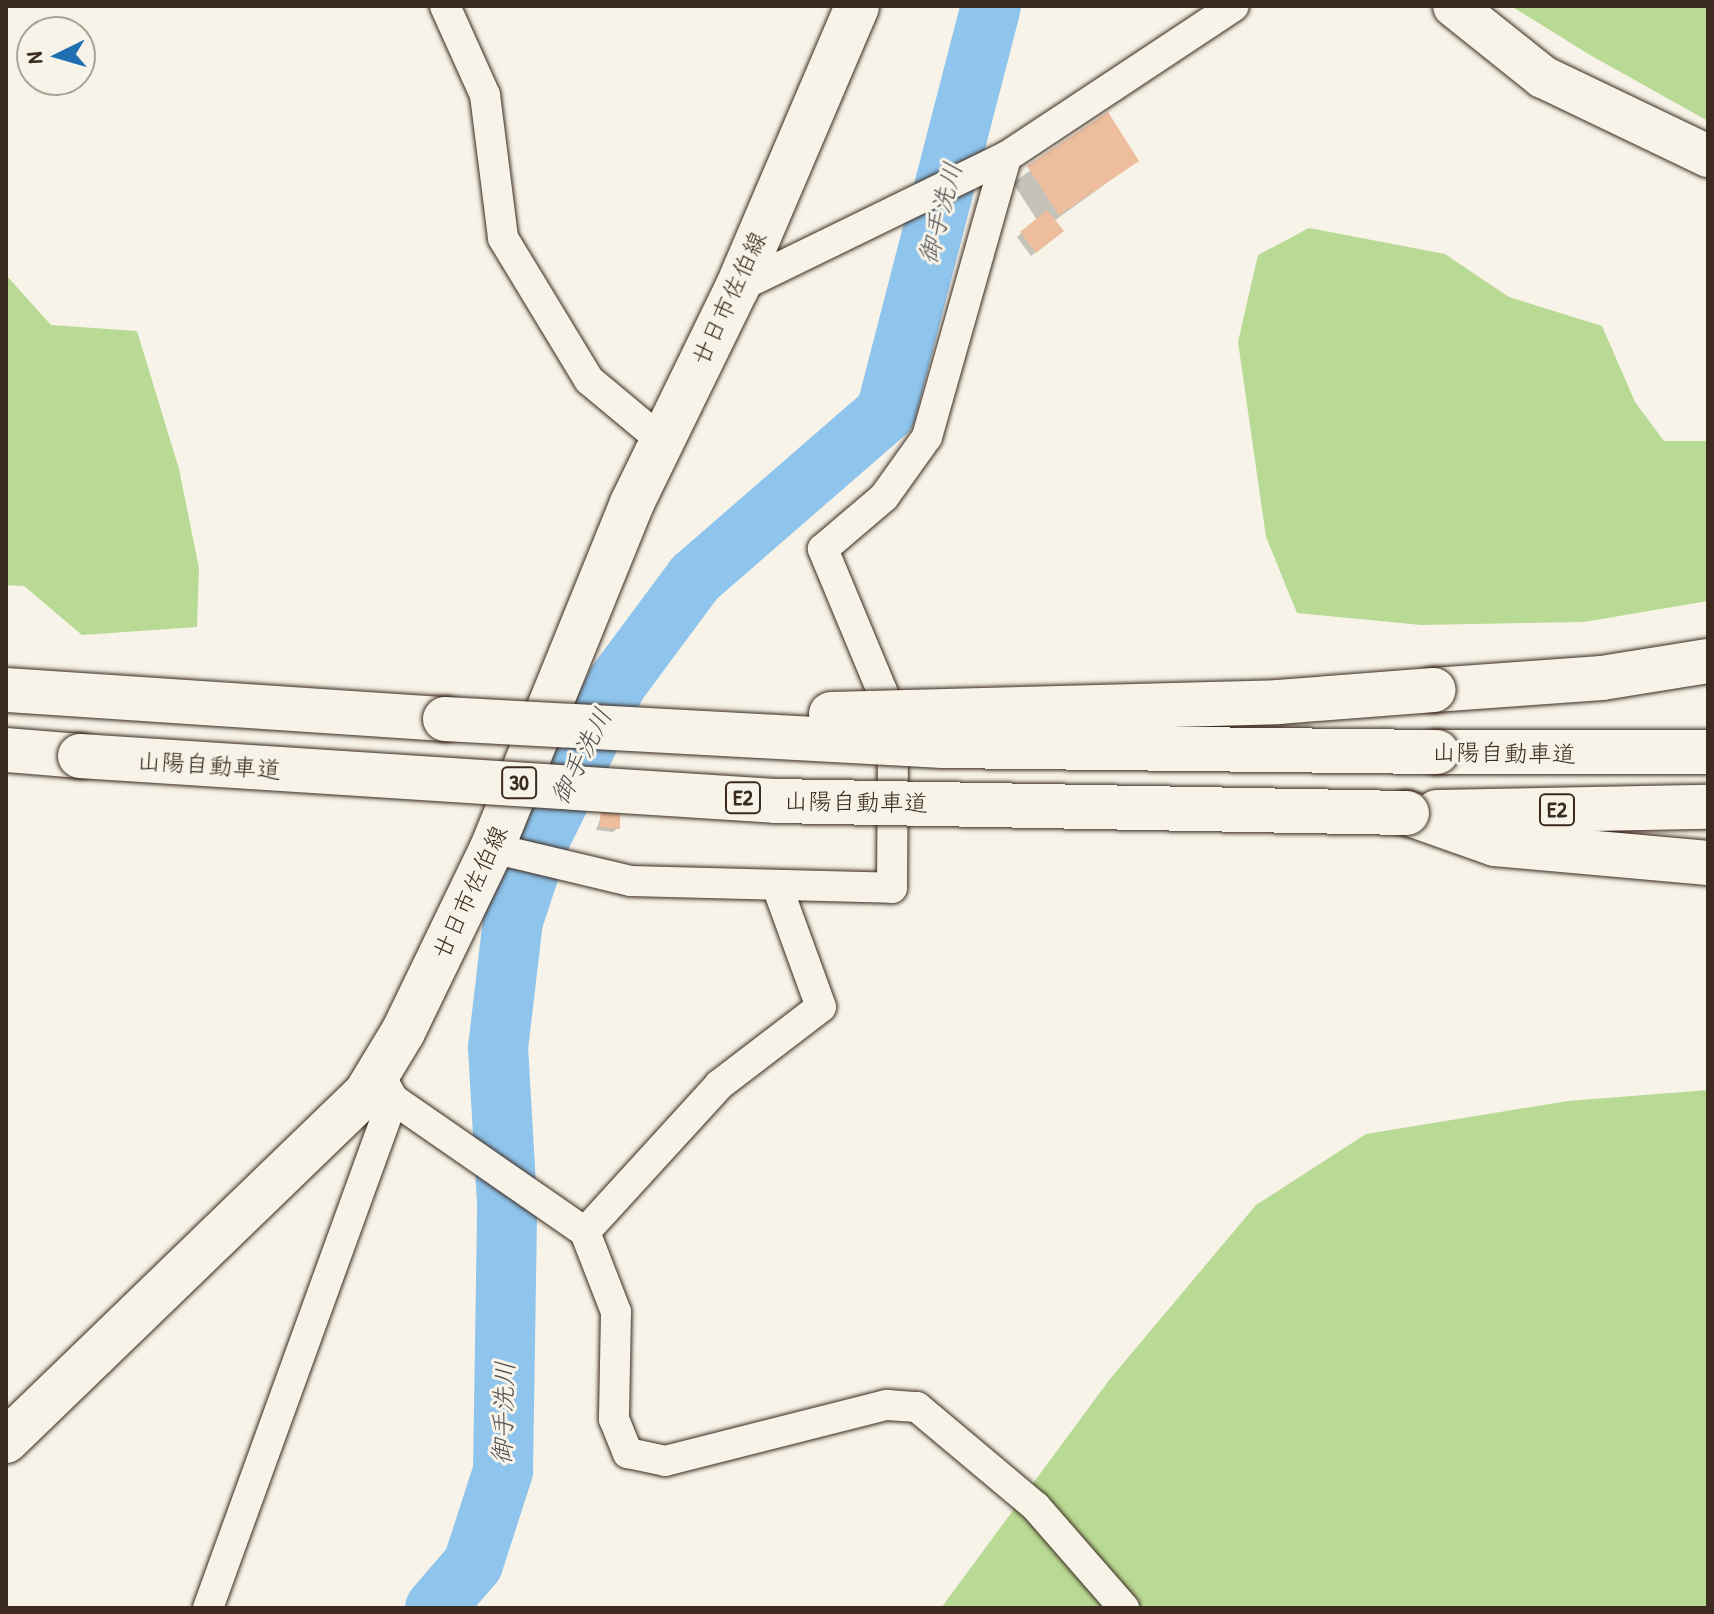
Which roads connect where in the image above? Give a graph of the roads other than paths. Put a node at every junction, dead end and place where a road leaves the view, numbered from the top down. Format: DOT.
graph roads {
  1 [pos="445,6"];
  2 [pos="857,6"];
  3 [pos="1234,6"];
  4 [pos="1454,6"];
  5 [pos="1708,156"];
  6 [pos="999,161"];
  7 [pos="737,288"];
  8 [pos="661,440"];
  9 [pos="1708,661"];
  10 [pos="6,690"];
  11 [pos="445,719"];
  12 [pos="6,750"];
  13 [pos="1708,752"];
  14 [pos="1708,807"];
  15 [pos="1407,813"];
  16 [pos="500,851"];
  17 [pos="1708,863"];
  18 [pos="778,889"];
  19 [pos="386,1086"];
  20 [pos="585,1232"];
  21 [pos="6,1441"];
  22 [pos="208,1608"];
  23 [pos="1124,1608"];
  1 -- 8 [label="street"];
  2 -- 7 [label="main road, 廿日市佐伯線 / 30"];
  3 -- 6 [label="street"];
  4 -- 5 [label="street"];
  6 -- 7 [label="street"];
  6 -- 18 [label="street"];
  7 -- 8 [label="main road, 廿日市佐伯線 / 30"];
  8 -- 16 [label="main road, 廿日市佐伯線 / 30"];
  9 -- 11 [label="main road, bridge"];
  10 -- 11 [label="main road, 山陽自動車道"];
  11 -- 13 [label="main road, 山陽自動車道, bridge"];
  12 -- 15 [label="main road, 山陽自動車道 / E2, bridge"];
  14 -- 15 [label="main road, 山陽自動車道 / E2"];
  15 -- 17 [label="main road"];
  16 -- 18 [label="street"];
  16 -- 19 [label="main road, 廿日市佐伯線 / 30"];
  18 -- 20 [label="street"];
  19 -- 20 [label="street"];
  19 -- 21 [label="main road, 廿日市佐伯線 / 30"];
  19 -- 22 [label="street"];
  20 -- 23 [label="street"];
}
